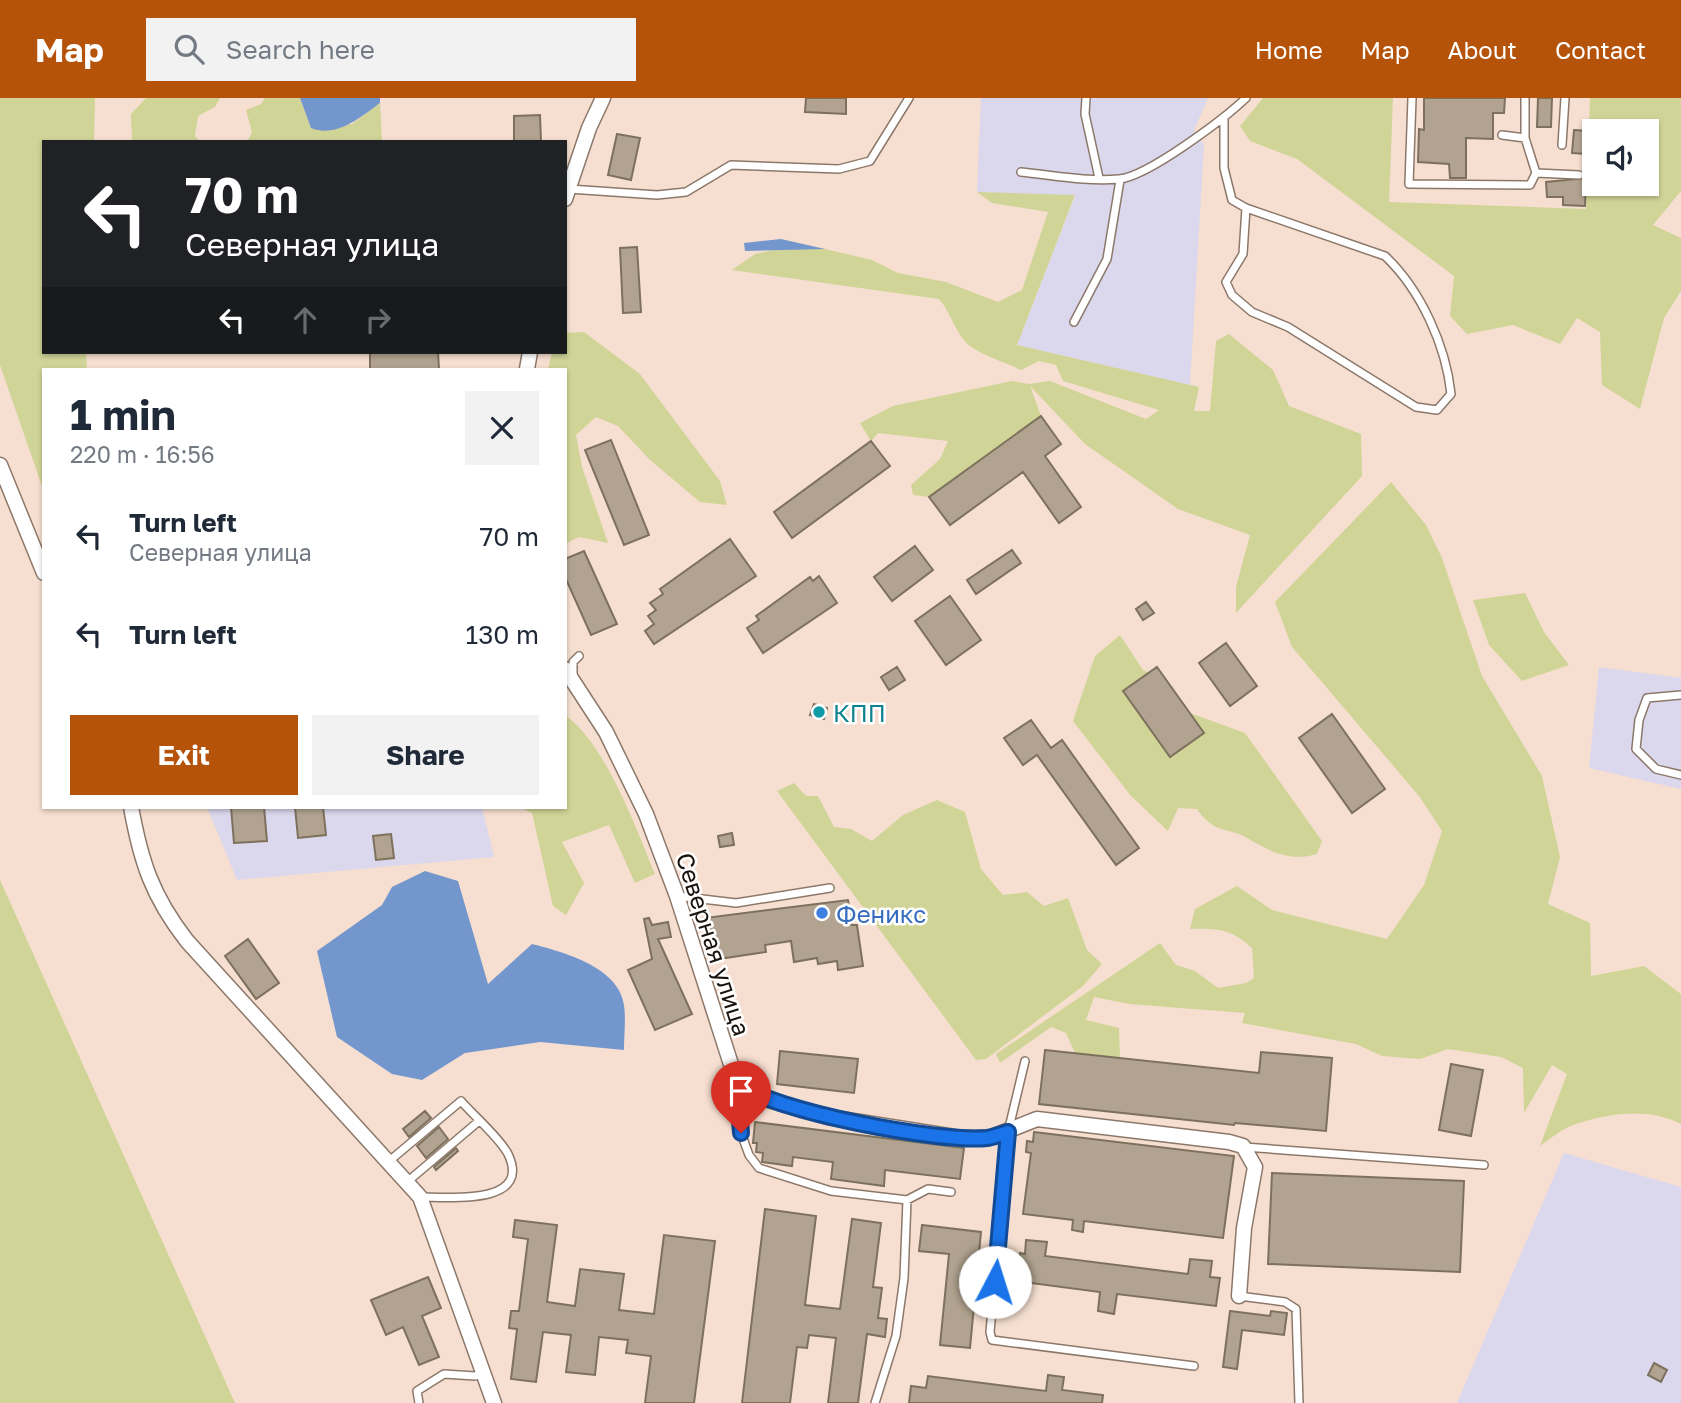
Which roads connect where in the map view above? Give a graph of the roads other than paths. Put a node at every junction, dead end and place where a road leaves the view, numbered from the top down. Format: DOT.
graph roads {
  1 [pos="603,98"];
  2 [pos="909,98"];
  3 [pos="1086,98"];
  4 [pos="1246,98"];
  5 [pos="1412,98"];
  6 [pos="1525,98"];
  7 [pos="1565,98"];
  8 [pos="1224,119"];
  9 [pos="1502,135"];
  10 [pos="1525,138"];
  11 [pos="1562,145"];
  12 [pos="1021,172"];
  13 [pos="1536,173"];
  14 [pos="1579,176"];
  15 [pos="1099,178"];
  16 [pos="1121,180"];
  17 [pos="567,194"];
  18 [pos="1246,208"];
  19 [pos="1074,322"];
  20 [pos="0,465"];
  21 [pos="42,568"];
  22 [pos="579,656"];
  23 [pos="569,673"];
  24 [pos="1681,695"];
  25 [pos="1681,775"];
  26 [pos="131,809"];
  27 [pos="830,888"];
  28 [pos="677,896"];
  29 [pos="1025,1061"];
  30 [pos="737,1083"];
  31 [pos="479,1122"];
  32 [pos="1008,1132"];
  33 [pos="1243,1146"];
  34 [pos="388,1162"];
  35 [pos="1484,1165"];
  36 [pos="407,1182"];
  37 [pos="951,1192"];
  38 [pos="420,1197"];
  39 [pos="907,1200"];
  40 [pos="1239,1296"];
  41 [pos="1194,1366"];
  42 [pos="483,1374"];
  43 [pos="419,1403"];
  44 [pos="493,1403"];
  45 [pos="875,1403"];
  46 [pos="1300,1403"];
  1 -- 17 [label="street"];
  2 -- 17 [label="lane"];
  3 -- 15 [label="lane"];
  4 -- 8 [label="lane"];
  5 -- 13 [label="lane"];
  6 -- 10 [label="lane"];
  7 -- 11 [label="lane"];
  8 -- 16 [label="lane"];
  8 -- 18 [label="lane"];
  9 -- 10 [label="lane"];
  10 -- 13 [label="lane"];
  12 -- 15 [label="lane"];
  13 -- 14 [label="lane"];
  15 -- 16 [label="lane"];
  16 -- 19 [label="lane"];
  18 -- 18 [label="lane"];
  20 -- 21 [label="street"];
  22 -- 23 [label="lane"];
  23 -- 28 [label="street, Северная улица"];
  24 -- 25 [label="lane"];
  26 -- 34 [label="street"];
  27 -- 28 [label="lane"];
  28 -- 30 [label="street, Северная улица"];
  29 -- 32 [label="lane"];
  30 -- 32 [label="street"];
  30 -- 39 [label="lane"];
  31 -- 34 [label="lane"];
  31 -- 36 [label="lane"];
  31 -- 38 [label="lane"];
  32 -- 33 [label="street"];
  32 -- 41 [label="lane"];
  33 -- 35 [label="lane"];
  33 -- 40 [label="street"];
  34 -- 36 [label="street"];
  36 -- 38 [label="street"];
  37 -- 39 [label="lane"];
  38 -- 42 [label="street"];
  39 -- 45 [label="lane"];
  40 -- 46 [label="lane"];
  42 -- 43 [label="lane"];
  42 -- 44 [label="street"];
}
